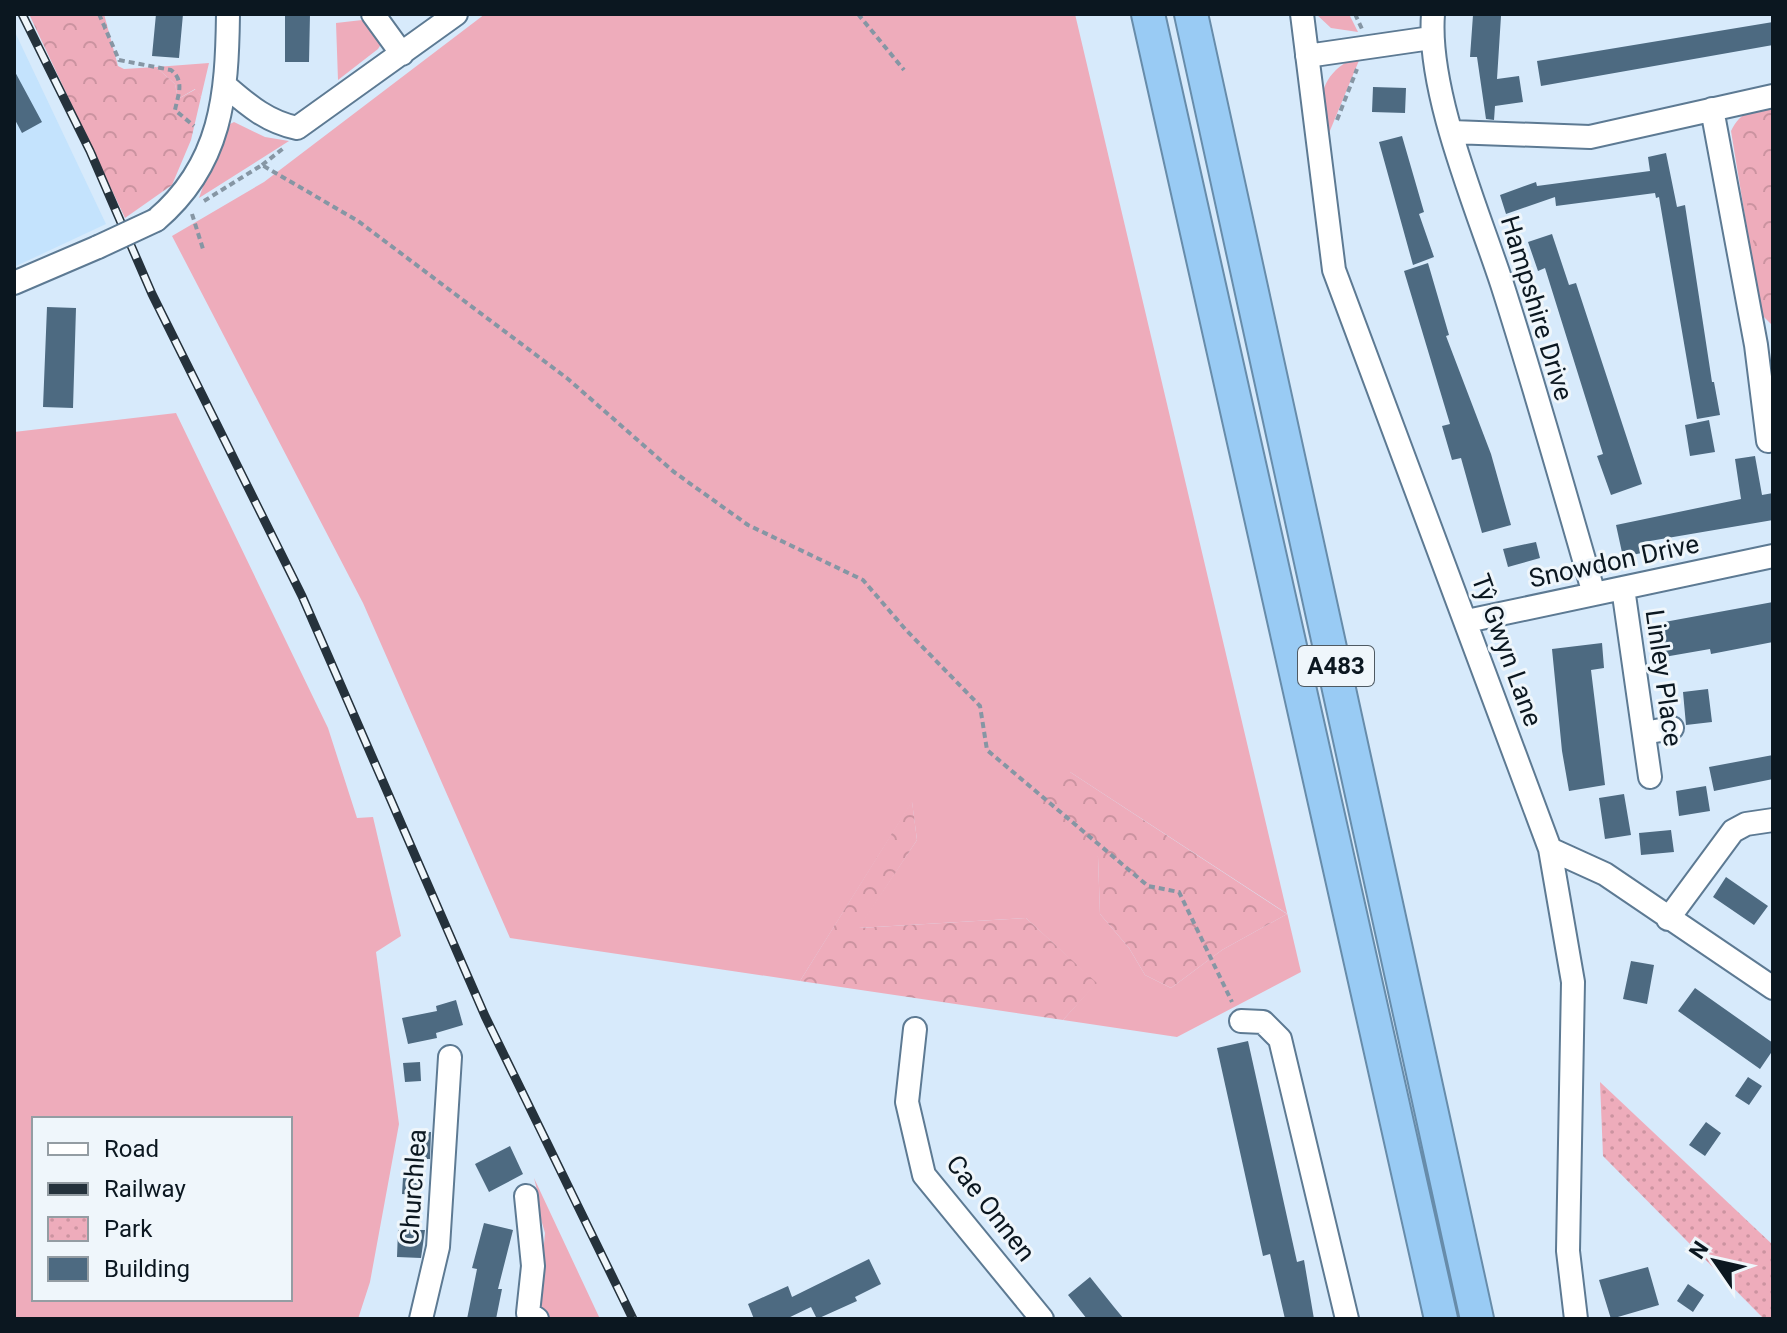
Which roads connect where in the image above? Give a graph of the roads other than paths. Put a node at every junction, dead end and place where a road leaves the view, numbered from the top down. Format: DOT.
graph roads {
  1 [pos="228,14"];
  2 [pos="373,14"];
  3 [pos="456,14"];
  4 [pos="1148,14"];
  5 [pos="1191,14"];
  6 [pos="1302,14"];
  7 [pos="1433,14"];
  8 [pos="1431,38"];
  9 [pos="402,54"];
  10 [pos="1307,56"];
  11 [pos="227,87"];
  12 [pos="1773,96"];
  13 [pos="1712,109"];
  14 [pos="1452,132"];
  15 [pos="14,283"];
  16 [pos="1764,344"];
  17 [pos="1768,441"];
  18 [pos="1773,556"];
  19 [pos="1623,588"];
  20 [pos="1594,594"];
  21 [pos="1467,621"];
  22 [pos="1672,728"];
  23 [pos="1644,733"];
  24 [pos="1650,777"];
  25 [pos="1773,820"];
  26 [pos="1550,849"];
  27 [pos="1668,919"];
  28 [pos="1773,988"];
  29 [pos="1238,1014"];
  30 [pos="915,1029"];
  31 [pos="450,1057"];
  32 [pos="526,1196"];
  33 [pos="529,1317"];
  34 [pos="421,1319"];
  35 [pos="1042,1319"];
  36 [pos="1347,1319"];
  37 [pos="1441,1319"];
  38 [pos="1477,1319"];
  39 [pos="1576,1319"];
  1 -- 11 [label="street"];
  2 -- 9 [label="street"];
  3 -- 9 [label="street"];
  4 -- 37 [label="highway, A483"];
  5 -- 38 [label="highway, A483"];
  6 -- 10 [label="street, Tŷ Gwyn Lane"];
  7 -- 8 [label="street, Hampshire Drive"];
  8 -- 10 [label="street"];
  8 -- 14 [label="street, Hampshire Drive"];
  9 -- 11 [label="street"];
  10 -- 21 [label="street, Tŷ Gwyn Lane"];
  11 -- 15 [label="street, bridge"];
  12 -- 13 [label="street"];
  13 -- 14 [label="street"];
  13 -- 16 [label="street"];
  14 -- 20 [label="street, Hampshire Drive"];
  16 -- 17 [label="street"];
  18 -- 19 [label="street, Snowdon Drive"];
  19 -- 20 [label="street, Snowdon Drive"];
  19 -- 23 [label="street, Linley Place"];
  20 -- 21 [label="street, Snowdon Drive"];
  21 -- 26 [label="street, Tŷ Gwyn Lane"];
  22 -- 23 [label="street"];
  23 -- 24 [label="street, Linley Place"];
  25 -- 27 [label="street"];
  26 -- 27 [label="street"];
  26 -- 39 [label="street, Tŷ Gwyn Lane"];
  27 -- 28 [label="street"];
  29 -- 36 [label="street"];
  30 -- 35 [label="street, Cae Onnen"];
  31 -- 34 [label="street, Churchlea"];
  32 -- 33 [label="street"];
}
